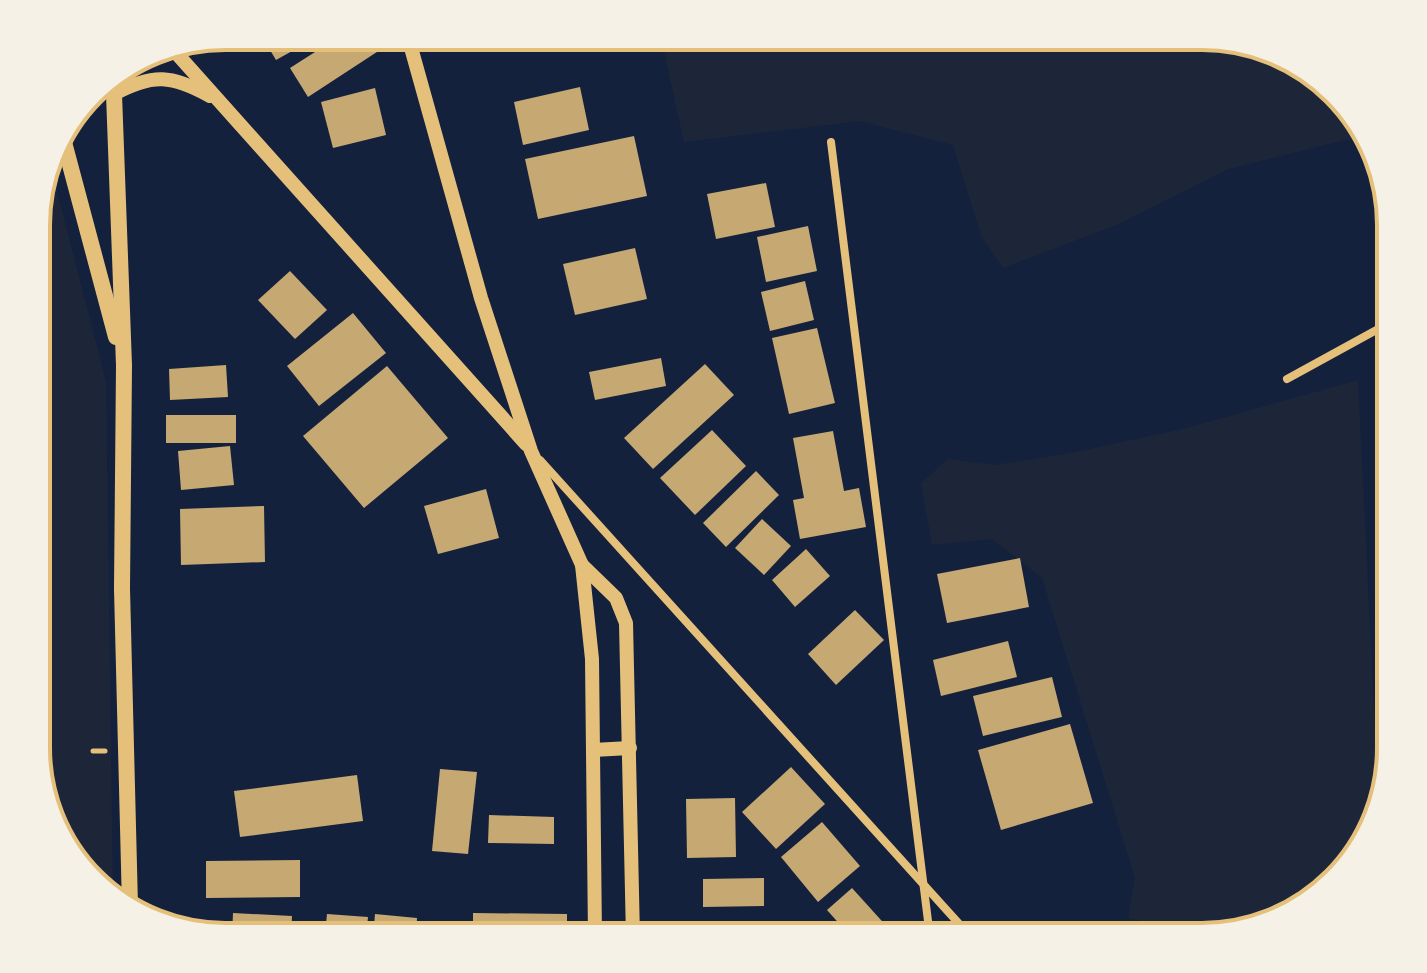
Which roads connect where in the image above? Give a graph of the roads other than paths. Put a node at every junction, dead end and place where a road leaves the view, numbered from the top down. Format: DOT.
graph roads {
  1 [pos="412,50"];
  2 [pos="179,56"];
  3 [pos="121,84"];
  4 [pos="111,91"];
  5 [pos="221,102"];
  6 [pos="831,142"];
  7 [pos="66,151"];
  8 [pos="1377,330"];
  9 [pos="124,365"];
  10 [pos="1287,379"];
  11 [pos="531,451"];
  12 [pos="582,565"];
  13 [pos="630,748"];
  14 [pos="593,750"];
  15 [pos="921,881"];
  16 [pos="130,895"];
  17 [pos="595,923"];
  18 [pos="633,923"];
  19 [pos="928,923"];
  20 [pos="958,923"];
  1 -- 11 [label="street"];
  2 -- 5 [label="street"];
  3 -- 5 [label="street"];
  4 -- 9 [label="main road"];
  5 -- 11 [label="street"];
  6 -- 15 [label="street"];
  7 -- 9 [label="main road"];
  8 -- 10 [label="street"];
  9 -- 16 [label="main road"];
  11 -- 12 [label="street"];
  11 -- 15 [label="street"];
  12 -- 13 [label="street"];
  12 -- 14 [label="street"];
  13 -- 14 [label="street"];
  13 -- 18 [label="street"];
  14 -- 17 [label="street"];
  15 -- 19 [label="street"];
  15 -- 20 [label="street"];
}
